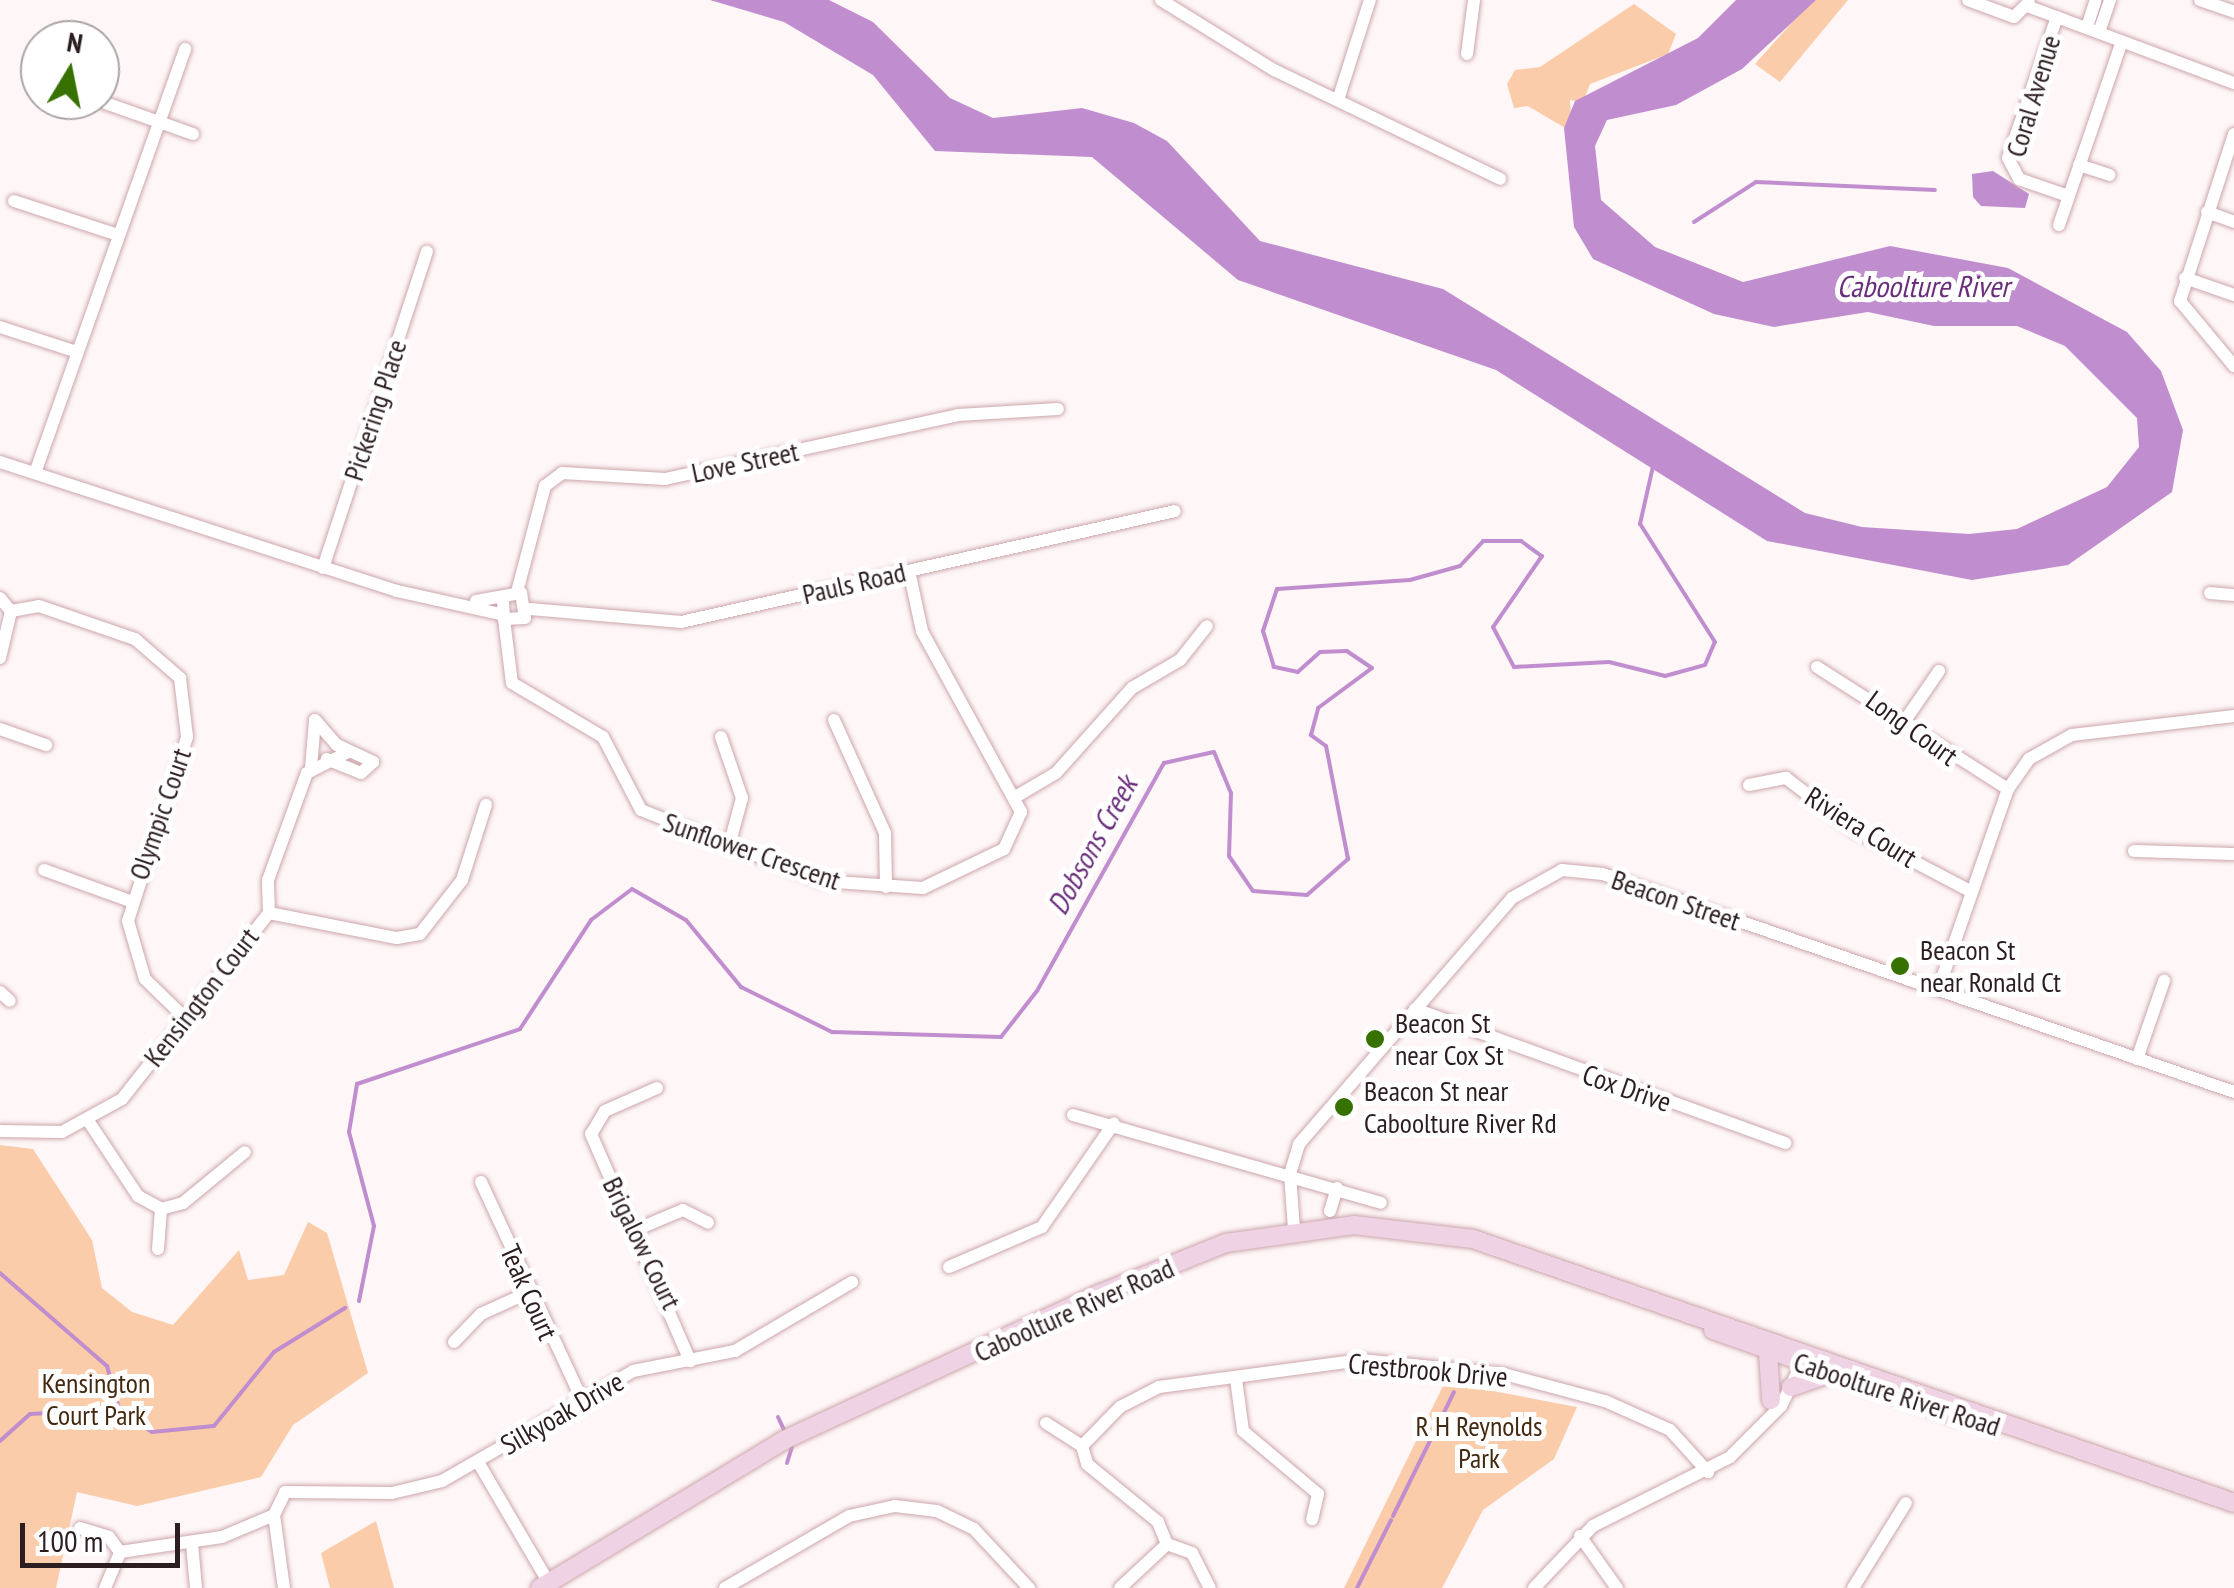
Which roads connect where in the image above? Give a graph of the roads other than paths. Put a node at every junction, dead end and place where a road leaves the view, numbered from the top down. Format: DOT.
graph roads {
  1 [pos="1161,0"];
  2 [pos="1370,0"];
  3 [pos="1474,0"];
  4 [pos="1968,0"];
  5 [pos="2096,0"];
  6 [pos="2110,0"];
  7 [pos="2200,0"];
  8 [pos="2028,3"];
  9 [pos="2234,12"];
  10 [pos="2057,16"];
  11 [pos="2093,30"];
  12 [pos="2122,41"];
  13 [pos="185,49"];
  14 [pos="1466,54"];
  15 [pos="2234,83"];
  16 [pos="1338,100"];
  17 [pos="120,108"];
  18 [pos="159,122"];
  19 [pos="193,134"];
  20 [pos="2232,143"];
  21 [pos="2079,166"];
  22 [pos="2109,176"];
  23 [pos="1500,179"];
  24 [pos="2068,196"];
  25 [pos="14,201"];
  26 [pos="2207,212"];
  27 [pos="2234,222"];
  28 [pos="2059,225"];
  29 [pos="118,236"];
  30 [pos="428,252"];
  31 [pos="2184,278"];
  32 [pos="2234,295"];
  33 [pos="0,328"];
  34 [pos="77,352"];
  35 [pos="2234,366"];
  36 [pos="1058,409"];
  37 [pos="0,462"];
  38 [pos="35,474"];
  39 [pos="1175,511"];
  40 [pos="323,568"];
  41 [pos="908,571"];
  42 [pos="510,594"];
  43 [pos="2210,594"];
  44 [pos="2234,596"];
  45 [pos="0,598"];
  46 [pos="458,602"];
  47 [pos="530,608"];
  48 [pos="11,612"];
  49 [pos="502,616"];
  50 [pos="520,621"];
  51 [pos="1207,626"];
  52 [pos="508,653"];
  53 [pos="0,658"];
  54 [pos="1817,667"];
  55 [pos="1939,671"];
  56 [pos="2234,716"];
  57 [pos="834,720"];
  58 [pos="1904,722"];
  59 [pos="0,729"];
  60 [pos="722,737"];
  61 [pos="46,745"];
  62 [pos="350,752"];
  63 [pos="326,759"];
  64 [pos="312,768"];
  65 [pos="1748,785"];
  66 [pos="2008,789"];
  67 [pos="1017,796"];
  68 [pos="486,806"];
  69 [pos="730,846"];
  70 [pos="2134,851"];
  71 [pos="2234,854"];
  72 [pos="44,870"];
  73 [pos="886,887"];
  74 [pos="1972,892"];
  75 [pos="130,900"];
  76 [pos="269,913"];
  77 [pos="2164,981"];
  78 [pos="1938,990"];
  79 [pos="1415,1009"];
  80 [pos="186,1020"];
  81 [pos="2138,1059"];
  82 [pos="657,1088"];
  83 [pos="2234,1092"];
  84 [pos="1073,1115"];
  85 [pos="89,1122"];
  86 [pos="1114,1124"];
  87 [pos="0,1130"];
  88 [pos="1785,1143"];
  89 [pos="245,1152"];
  90 [pos="1290,1174"];
  91 [pos="481,1182"];
  92 [pos="1338,1188"];
  93 [pos="1381,1203"];
  94 [pos="161,1209"];
  95 [pos="1330,1212"];
  96 [pos="708,1223"];
  97 [pos="1294,1228"];
  98 [pos="633,1231"];
  99 [pos="158,1249"];
  100 [pos="948,1268"];
  101 [pos="852,1282"];
  102 [pos="527,1294"];
  103 [pos="1650,1300"];
  104 [pos="454,1342"];
  105 [pos="1768,1352"];
  106 [pos="1800,1357"];
  107 [pos="690,1361"];
  108 [pos="1829,1374"];
  109 [pos="1236,1379"];
  110 [pos="1791,1387"];
  111 [pos="582,1400"];
  112 [pos="1771,1400"];
  113 [pos="1046,1423"];
  114 [pos="1762,1423"];
  115 [pos="2035,1434"];
  116 [pos="1082,1446"];
  117 [pos="478,1462"];
  118 [pos="1708,1472"];
  119 [pos="1906,1503"];
  120 [pos="2234,1503"];
  121 [pos="274,1516"];
  122 [pos="1312,1519"];
  123 [pos="80,1528"];
  124 [pos="1580,1536"];
  125 [pos="192,1544"];
  126 [pos="1167,1544"];
  127 [pos="120,1552"];
  128 [pos="544,1586"];
  129 [pos="105,1588"];
  130 [pos="196,1588"];
  131 [pos="284,1588"];
  132 [pos="725,1588"];
  133 [pos="1029,1588"];
  134 [pos="1120,1588"];
  135 [pos="1210,1588"];
  136 [pos="1534,1588"];
  137 [pos="1617,1588"];
  138 [pos="1852,1588"];
  1 -- 16 [label="street"];
  2 -- 16 [label="street"];
  3 -- 14 [label="street"];
  4 -- 8 [label="street"];
  5 -- 11 [label="street"];
  6 -- 11 [label="street"];
  7 -- 9 [label="street"];
  8 -- 10 [label="street"];
  10 -- 11 [label="street"];
  10 -- 24 [label="street, Coral Avenue"];
  11 -- 12 [label="street"];
  12 -- 15 [label="street"];
  12 -- 21 [label="street"];
  13 -- 18 [label="street"];
  16 -- 23 [label="street"];
  17 -- 18 [label="street"];
  18 -- 19 [label="street"];
  18 -- 29 [label="street"];
  20 -- 26 [label="street"];
  21 -- 22 [label="street"];
  21 -- 24 [label="street"];
  24 -- 28 [label="street"];
  25 -- 29 [label="street"];
  26 -- 27 [label="street"];
  26 -- 31 [label="street"];
  29 -- 34 [label="street"];
  30 -- 40 [label="street, Pickering Place"];
  31 -- 32 [label="street"];
  31 -- 35 [label="street"];
  33 -- 34 [label="street"];
  34 -- 38 [label="street"];
  36 -- 42 [label="street, Love Street"];
  37 -- 38 [label="street"];
  38 -- 40 [label="street"];
  39 -- 41 [label="street, Pauls Road"];
  40 -- 46 [label="street"];
  41 -- 47 [label="street, Pauls Road"];
  41 -- 67 [label="street"];
  42 -- 46 [label="street"];
  42 -- 47 [label="street"];
  42 -- 49 [label="street, Love Street"];
  43 -- 44 [label="street"];
  45 -- 48 [label="street"];
  46 -- 49 [label="street"];
  47 -- 50 [label="street"];
  48 -- 53 [label="street"];
  48 -- 75 [label="street, Olympic Court"];
  49 -- 50 [label="street"];
  49 -- 52 [label="street, Sunflower Crescent"];
  50 -- 52 [label="street"];
  51 -- 67 [label="street"];
  52 -- 69 [label="street, Sunflower Crescent"];
  54 -- 58 [label="street, Long Court"];
  55 -- 58 [label="street"];
  56 -- 66 [label="street"];
  57 -- 73 [label="street"];
  58 -- 66 [label="street, Long Court"];
  59 -- 61 [label="street"];
  60 -- 69 [label="street"];
  62 -- 63 [label="street"];
  62 -- 63 [label="street"];
  62 -- 64 [label="street, Kensington Court"];
  63 -- 64 [label="street"];
  64 -- 76 [label="street, Kensington Court"];
  65 -- 74 [label="street, Riviera Court"];
  66 -- 74 [label="street"];
  67 -- 73 [label="street, Sunflower Crescent"];
  68 -- 76 [label="street"];
  69 -- 73 [label="street, Sunflower Crescent"];
  70 -- 71 [label="street"];
  72 -- 75 [label="street"];
  74 -- 78 [label="street"];
  75 -- 80 [label="street, Olympic Court"];
  76 -- 80 [label="street, Kensington Court"];
  77 -- 81 [label="street"];
  78 -- 79 [label="street, Beacon Street"];
  78 -- 81 [label="street, Beacon Street"];
  79 -- 88 [label="street, Cox Drive"];
  79 -- 90 [label="street, Beacon Street"];
  80 -- 85 [label="street, Kensington Court"];
  81 -- 83 [label="street, Beacon Street"];
  82 -- 98 [label="street, Brigalow Court"];
  84 -- 86 [label="street"];
  85 -- 87 [label="street, Kensington Court"];
  85 -- 94 [label="street"];
  86 -- 90 [label="street"];
  86 -- 100 [label="street"];
  89 -- 94 [label="street"];
  90 -- 92 [label="street"];
  90 -- 97 [label="street, Beacon Street"];
  91 -- 102 [label="street, Teak Court"];
  92 -- 93 [label="street"];
  92 -- 95 [label="street"];
  94 -- 99 [label="street"];
  96 -- 98 [label="street"];
  97 -- 103 [label="main road, Caboolture River Road"];
  97 -- 128 [label="main road, Caboolture River Road"];
  98 -- 107 [label="street, Brigalow Court"];
  101 -- 107 [label="street, Silkyoak Drive"];
  102 -- 104 [label="street"];
  102 -- 111 [label="street, Teak Court"];
  103 -- 105 [label="main road, Caboolture River Road"];
  103 -- 106 [label="main road, Caboolture River Road"];
  105 -- 106 [label="main road, Caboolture River Road"];
  105 -- 112 [label="main road"];
  106 -- 108 [label="main road, Caboolture River Road"];
  106 -- 110 [label="street"];
  106 -- 112 [label="street"];
  106 -- 115 [label="main road, Caboolture River Road"];
  107 -- 111 [label="street, Silkyoak Drive"];
  108 -- 110 [label="main road"];
  108 -- 115 [label="main road, Caboolture River Road"];
  109 -- 116 [label="street, Crestbrook Drive"];
  109 -- 118 [label="street, Crestbrook Drive"];
  109 -- 122 [label="street"];
  110 -- 114 [label="street"];
  111 -- 117 [label="street, Silkyoak Drive"];
  112 -- 114 [label="street"];
  113 -- 116 [label="street"];
  114 -- 118 [label="street"];
  115 -- 120 [label="main road, Caboolture River Road"];
  116 -- 126 [label="street"];
  117 -- 121 [label="street, Silkyoak Drive"];
  117 -- 128 [label="street"];
  118 -- 124 [label="street"];
  119 -- 138 [label="street"];
  121 -- 125 [label="street"];
  121 -- 131 [label="street"];
  123 -- 127 [label="street"];
  124 -- 136 [label="street"];
  124 -- 137 [label="street"];
  125 -- 127 [label="street"];
  125 -- 130 [label="street"];
  126 -- 134 [label="street"];
  126 -- 135 [label="street"];
  127 -- 129 [label="street"];
  132 -- 133 [label="street"];
}
